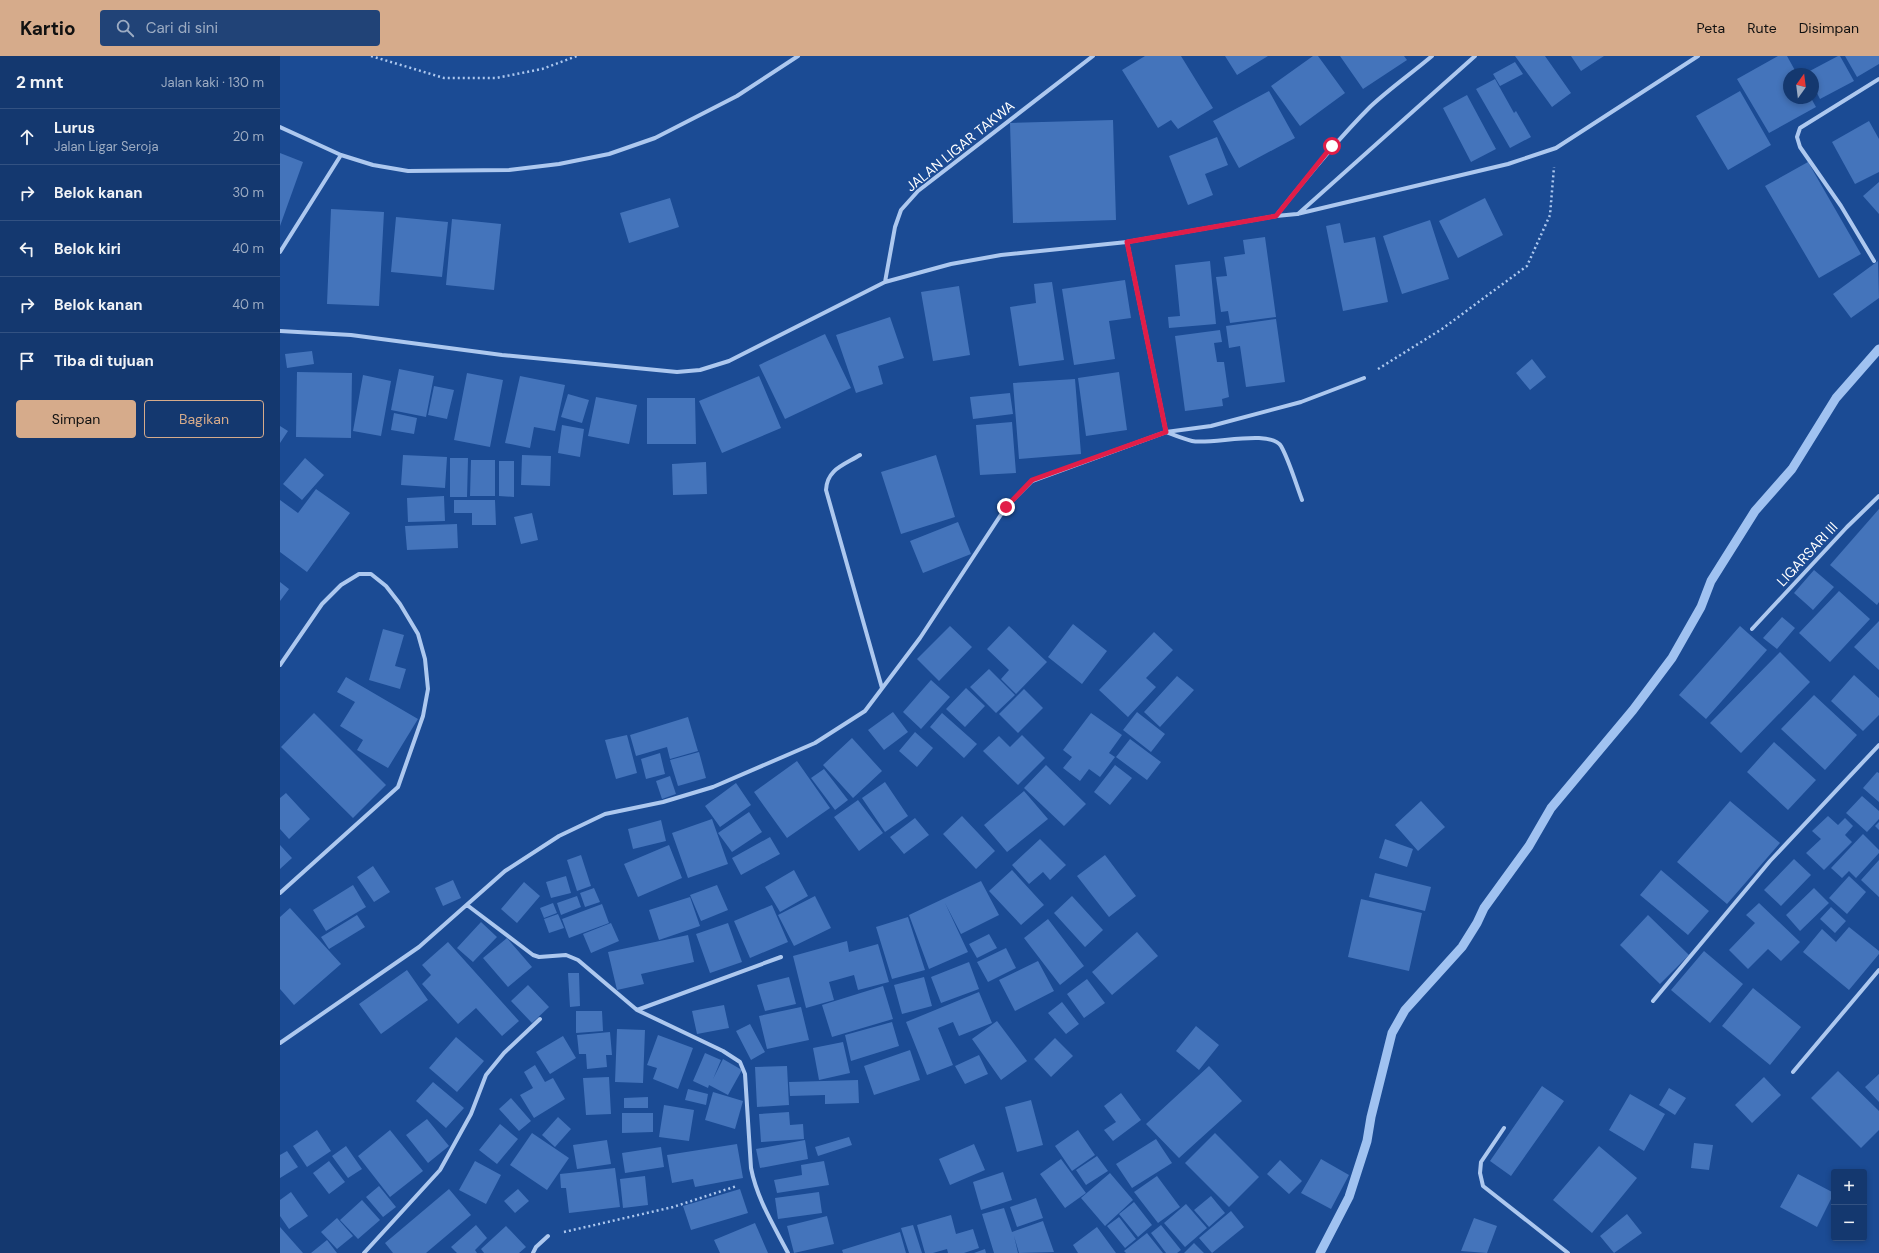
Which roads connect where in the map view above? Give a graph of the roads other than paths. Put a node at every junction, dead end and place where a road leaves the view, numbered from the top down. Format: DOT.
graph roads {
  1 [pos="798,56"];
  2 [pos="1093,56"];
  3 [pos="1432,56"];
  4 [pos="1475,56"];
  5 [pos="1698,56"];
  6 [pos="1879,79"];
  7 [pos="280,127"];
  8 [pos="341,155"];
  9 [pos="1298,214"];
  10 [pos="1276,216"];
  11 [pos="1127,242"];
  12 [pos="280,252"];
  13 [pos="1874,261"];
  14 [pos="885,282"];
  15 [pos="280,331"];
  16 [pos="1364,378"];
  17 [pos="1166,432"];
  18 [pos="860,455"];
  19 [pos="1879,496"];
  20 [pos="1302,500"];
  21 [pos="1752,629"];
  22 [pos="280,665"];
  23 [pos="882,688"];
  24 [pos="1879,745"];
  25 [pos="280,893"];
  26 [pos="467,905"];
  27 [pos="781,957"];
  28 [pos="1879,970"];
  29 [pos="1653,1001"];
  30 [pos="637,1010"];
  31 [pos="540,1019"];
  32 [pos="280,1043"];
  33 [pos="1793,1072"];
  34 [pos="1504,1128"];
  35 [pos="548,1236"];
  36 [pos="364,1253"];
  37 [pos="533,1253"];
  38 [pos="788,1253"];
  39 [pos="1568,1253"];
  1 -- 8 [label="street"];
  2 -- 14 [label="street, JALAN LIGAR TAKWA"];
  3 -- 10 [label="street"];
  4 -- 9 [label="street"];
  5 -- 9 [label="street"];
  6 -- 13 [label="street"];
  7 -- 8 [label="street"];
  8 -- 12 [label="street"];
  9 -- 10 [label="street"];
  10 -- 11 [label="street"];
  11 -- 14 [label="street"];
  11 -- 17 [label="street"];
  14 -- 15 [label="street"];
  16 -- 17 [label="street"];
  17 -- 20 [label="street"];
  17 -- 23 [label="street"];
  18 -- 23 [label="street"];
  19 -- 21 [label="street, LIGARSARI III"];
  22 -- 25 [label="street"];
  23 -- 26 [label="street"];
  24 -- 29 [label="street"];
  26 -- 30 [label="street"];
  26 -- 32 [label="street"];
  27 -- 30 [label="street"];
  28 -- 33 [label="street"];
  30 -- 38 [label="street"];
  31 -- 36 [label="street"];
  34 -- 39 [label="street"];
  35 -- 37 [label="street"];
}
